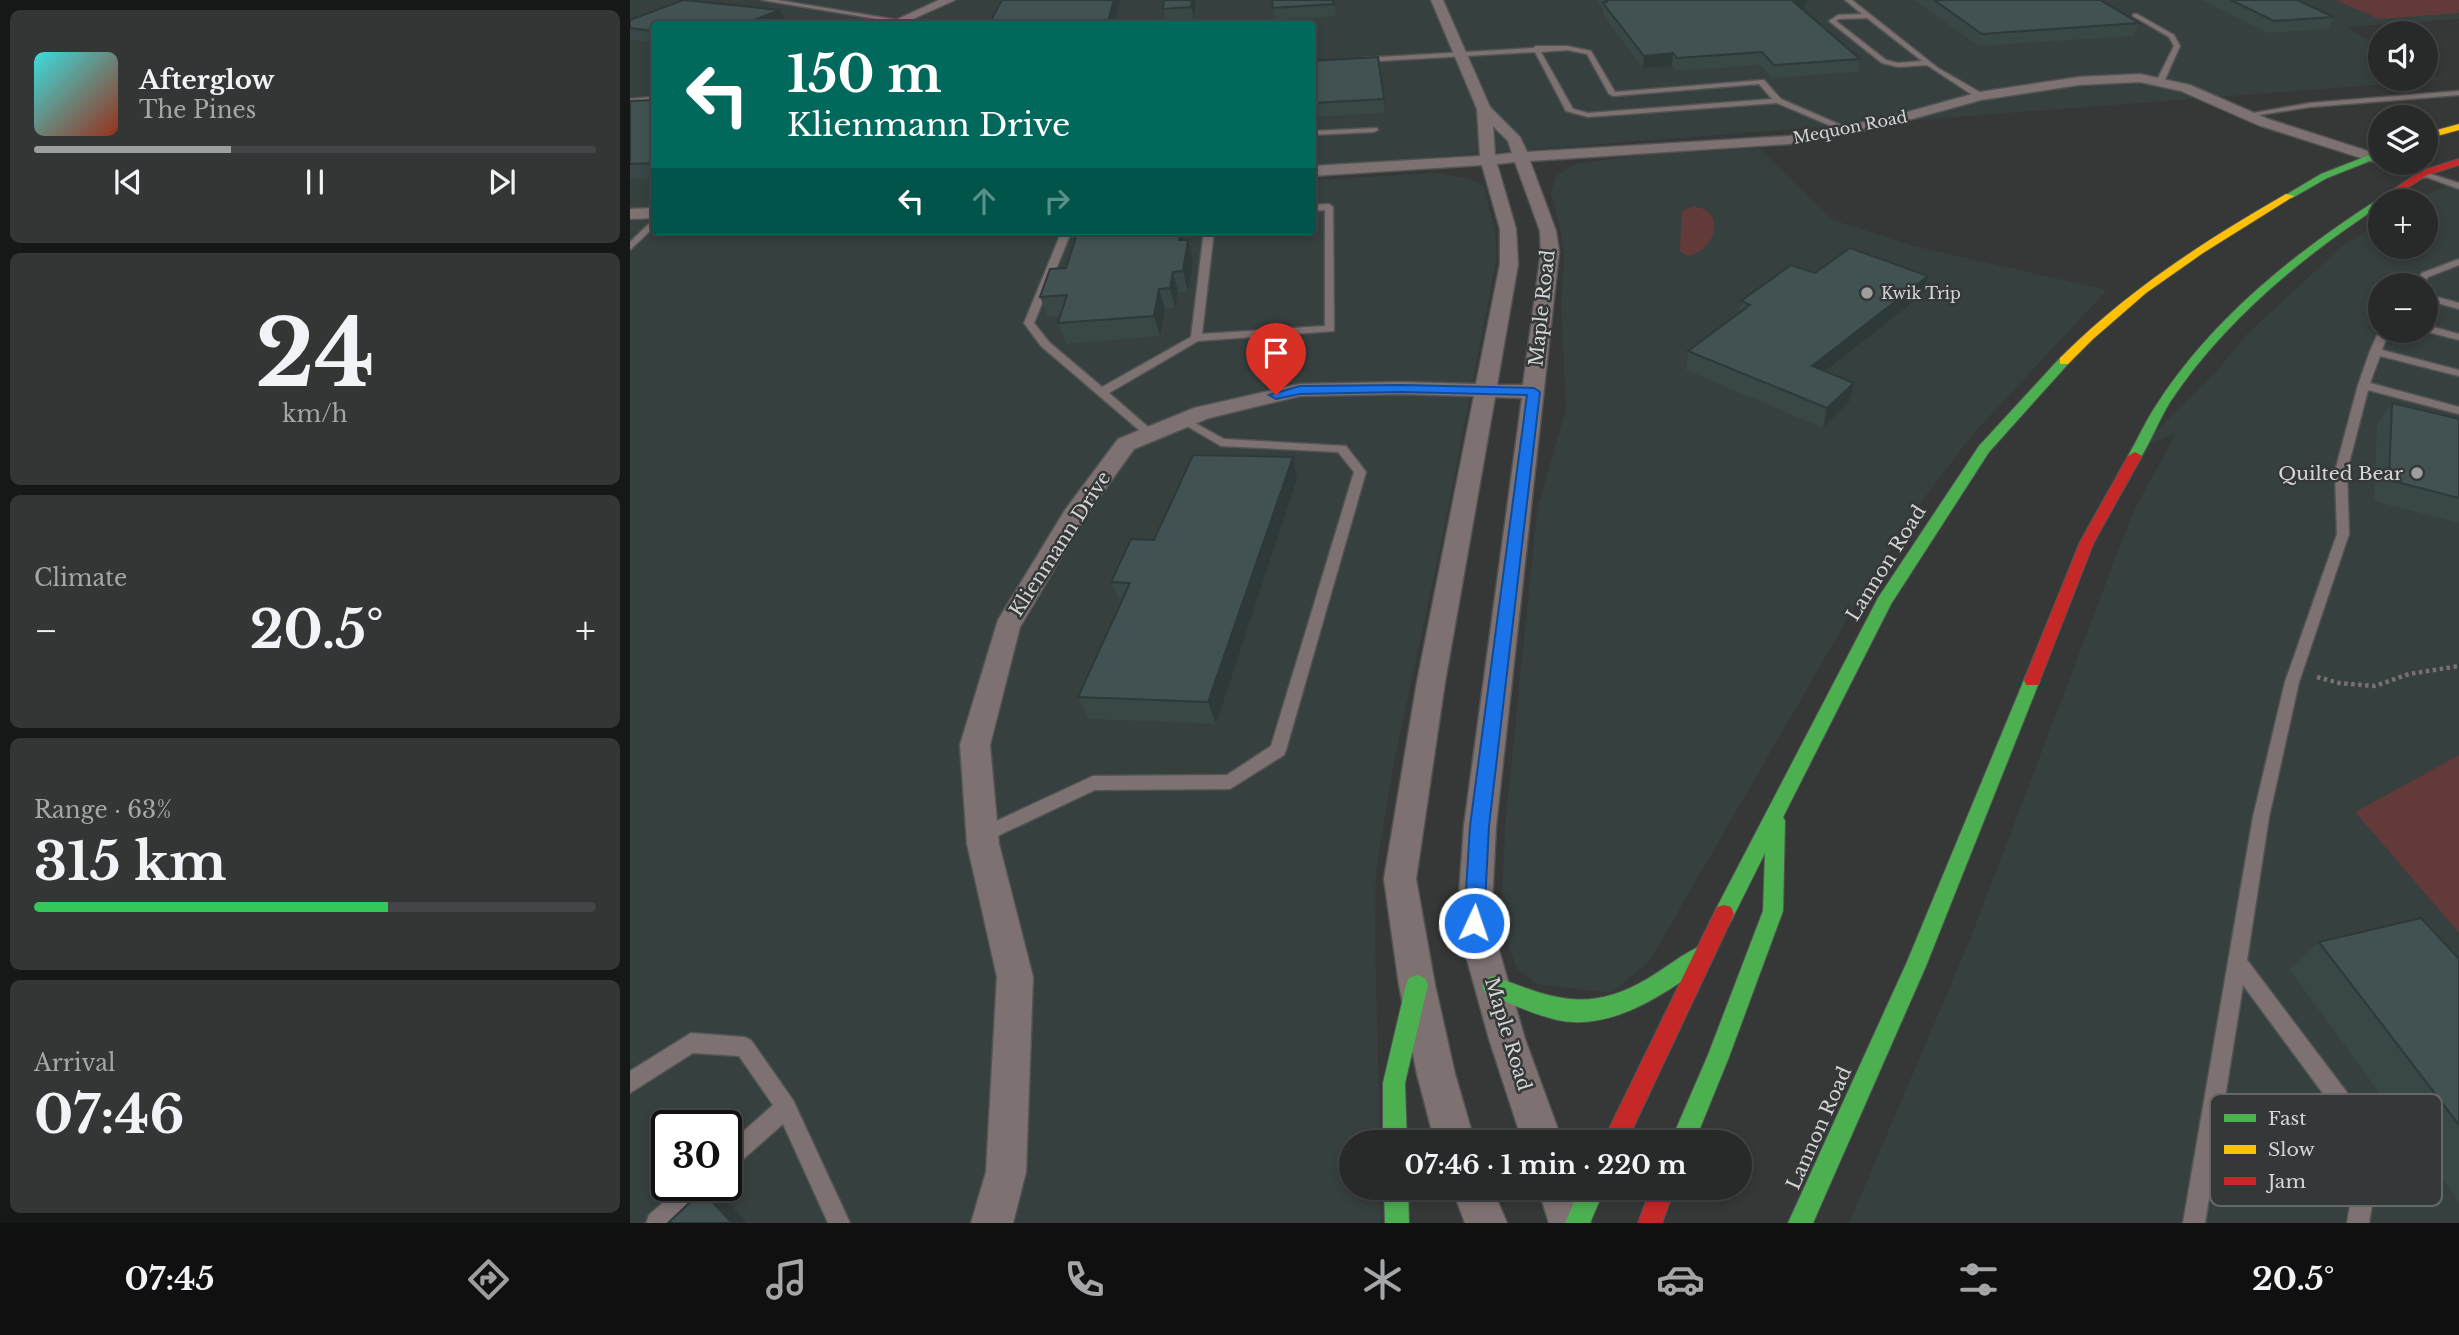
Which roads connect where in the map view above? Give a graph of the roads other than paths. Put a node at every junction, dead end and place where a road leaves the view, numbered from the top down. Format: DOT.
graph roads {
  1 [pos="765,0"];
  2 [pos="949,0"];
  3 [pos="1437,0"];
  4 [pos="1849,0"];
  5 [pos="2135,15"];
  6 [pos="1867,16"];
  7 [pos="886,21"];
  8 [pos="902,21"];
  9 [pos="1536,48"];
  10 [pos="1461,53"];
  11 [pos="1353,61"];
  12 [pos="1928,62"];
  13 [pos="2161,82"];
  14 [pos="2459,93"];
  15 [pos="1980,96"];
  16 [pos="651,99"];
  17 [pos="630,101"];
  18 [pos="1778,101"];
  19 [pos="1483,109"];
  20 [pos="2246,115"];
  21 [pos="2459,127"];
  22 [pos="1374,130"];
  23 [pos="1846,130"];
  24 [pos="1484,131"];
  25 [pos="1316,133"];
  26 [pos="2438,133"];
  27 [pos="1516,140"];
  28 [pos="1610,152"];
  29 [pos="1573,154"];
  30 [pos="2368,154"];
  31 [pos="1522,158"];
  32 [pos="2368,160"];
  33 [pos="2459,162"];
  34 [pos="1433,163"];
  35 [pos="1405,165"];
  36 [pos="2438,169"];
  37 [pos="1316,171"];
  38 [pos="1491,171"];
  39 [pos="2421,175"];
  40 [pos="2429,175"];
  41 [pos="1546,183"];
  42 [pos="2459,186"];
  43 [pos="2400,189"];
  44 [pos="1316,208"];
  45 [pos="2368,209"];
  46 [pos="651,213"];
  47 [pos="630,214"];
  48 [pos="651,225"];
  49 [pos="1065,235"];
  50 [pos="1209,235"];
  51 [pos="630,247"];
  52 [pos="2459,262"];
  53 [pos="2430,273"];
  54 [pos="2438,301"];
  55 [pos="2459,306"];
  56 [pos="2438,331"];
  57 [pos="2459,337"];
  58 [pos="1196,338"];
  59 [pos="2379,343"];
  60 [pos="2375,351"];
  61 [pos="2459,373"];
  62 [pos="2364,385"];
  63 [pos="1486,391"];
  64 [pos="1101,392"];
  65 [pos="1534,392"];
  66 [pos="2459,411"];
  67 [pos="1184,420"];
  68 [pos="1150,434"];
  69 [pos="1776,812"];
  70 [pos="982,835"];
  71 [pos="1703,955"];
  72 [pos="2237,962"];
  73 [pos="1417,985"];
  74 [pos="1493,986"];
  75 [pos="630,1083"];
  76 [pos="2215,1094"];
  77 [pos="2336,1094"];
  78 [pos="786,1107"];
  79 [pos="2210,1126"];
  80 [pos="1395,1130"];
  81 [pos="1451,1130"];
  82 [pos="1539,1130"];
  83 [pos="1620,1130"];
  84 [pos="1687,1130"];
  85 [pos="742,1147"];
  86 [pos="1396,1200"];
  87 [pos="1477,1200"];
  88 [pos="1562,1200"];
  89 [pos="1588,1200"];
  90 [pos="1658,1200"];
  91 [pos="681,1201"];
  92 [pos="657,1223"];
  93 [pos="839,1223"];
  94 [pos="992,1223"];
  95 [pos="1396,1223"];
  96 [pos="1486,1223"];
  97 [pos="1570,1223"];
  98 [pos="1577,1223"];
  99 [pos="1650,1223"];
  100 [pos="1800,1223"];
  101 [pos="2194,1223"];
  1 -- 7 [label="lane"];
  2 -- 8 [label="street"];
  3 -- 10 [label="street, Maple Road"];
  4 -- 6 [label="lane"];
  5 -- 13 [label="lane"];
  6 -- 12 [label="lane"];
  6 -- 12 [label="lane"];
  9 -- 10 [label="lane"];
  9 -- 18 [label="lane"];
  9 -- 18 [label="lane"];
  10 -- 11 [label="lane"];
  10 -- 19 [label="street, Maple Road"];
  12 -- 15 [label="lane"];
  13 -- 15 [label="street, Mequon Road"];
  13 -- 20 [label="street, Mequon Road"];
  14 -- 20 [label="lane"];
  15 -- 23 [label="street, Mequon Road"];
  16 -- 17 [label="lane"];
  18 -- 23 [label="lane"];
  19 -- 24 [label="street, Maple Road"];
  19 -- 27 [label="street, Maple Road"];
  20 -- 30 [label="street, Mequon Road"];
  21 -- 26 [label="main road"];
  22 -- 25 [label="lane"];
  23 -- 28 [label="street, Mequon Road"];
  24 -- 34 [label="street"];
  24 -- 38 [label="street, Maple Road"];
  27 -- 28 [label="street"];
  27 -- 31 [label="street, Maple Road"];
  28 -- 29 [label="street, Mequon Road"];
  29 -- 31 [label="street, Mequon Road"];
  29 -- 41 [label="street"];
  31 -- 38 [label="street, Mequon Road"];
  31 -- 41 [label="street, Maple Road"];
  32 -- 69 [label="main road, Lannon Road"];
  33 -- 36 [label="main road"];
  34 -- 35 [label="street, Mequon Road"];
  34 -- 38 [label="street, Mequon Road"];
  35 -- 37 [label="street, Mequon Road"];
  35 -- 38 [label="street"];
  38 -- 63 [label="street, Maple Road"];
  39 -- 43 [label="main road, Lannon Road"];
  40 -- 42 [label="lane"];
  41 -- 65 [label="street, Maple Road"];
  44 -- 58 [label="lane"];
  45 -- 100 [label="main road, Lannon Road"];
  46 -- 47 [label="street"];
  48 -- 51 [label="lane"];
  49 -- 64 [label="lane"];
  50 -- 58 [label="lane"];
  52 -- 53 [label="lane"];
  54 -- 55 [label="lane"];
  56 -- 57 [label="lane"];
  58 -- 64 [label="lane"];
  59 -- 60 [label="lane"];
  60 -- 61 [label="lane"];
  60 -- 62 [label="lane"];
  62 -- 66 [label="lane"];
  62 -- 72 [label="lane"];
  63 -- 65 [label="street, Klienmann Drive"];
  63 -- 67 [label="street, Klienmann Drive"];
  63 -- 73 [label="street, Maple Road"];
  64 -- 68 [label="lane"];
  65 -- 74 [label="street, Maple Road"];
  67 -- 68 [label="street, Klienmann Drive"];
  67 -- 70 [label="lane"];
  68 -- 70 [label="street, Klienmann Drive"];
  69 -- 71 [label="main road, Lannon Road"];
  69 -- 84 [label="main road"];
  70 -- 94 [label="street, Klienmann Drive"];
  71 -- 74 [label="main road"];
  71 -- 83 [label="main road, Lannon Road"];
  72 -- 76 [label="lane"];
  72 -- 77 [label="lane"];
  73 -- 80 [label="main road"];
  73 -- 81 [label="street, Maple Road"];
  74 -- 82 [label="street, Maple Road"];
  75 -- 78 [label="lane"];
  78 -- 85 [label="lane"];
  78 -- 93 [label="lane"];
  79 -- 101 [label="lane"];
  86 -- 95 [label="main road"];
  87 -- 96 [label="street"];
  88 -- 97 [label="street"];
  89 -- 98 [label="main road"];
  90 -- 99 [label="main road"];
  91 -- 92 [label="lane"];
}
